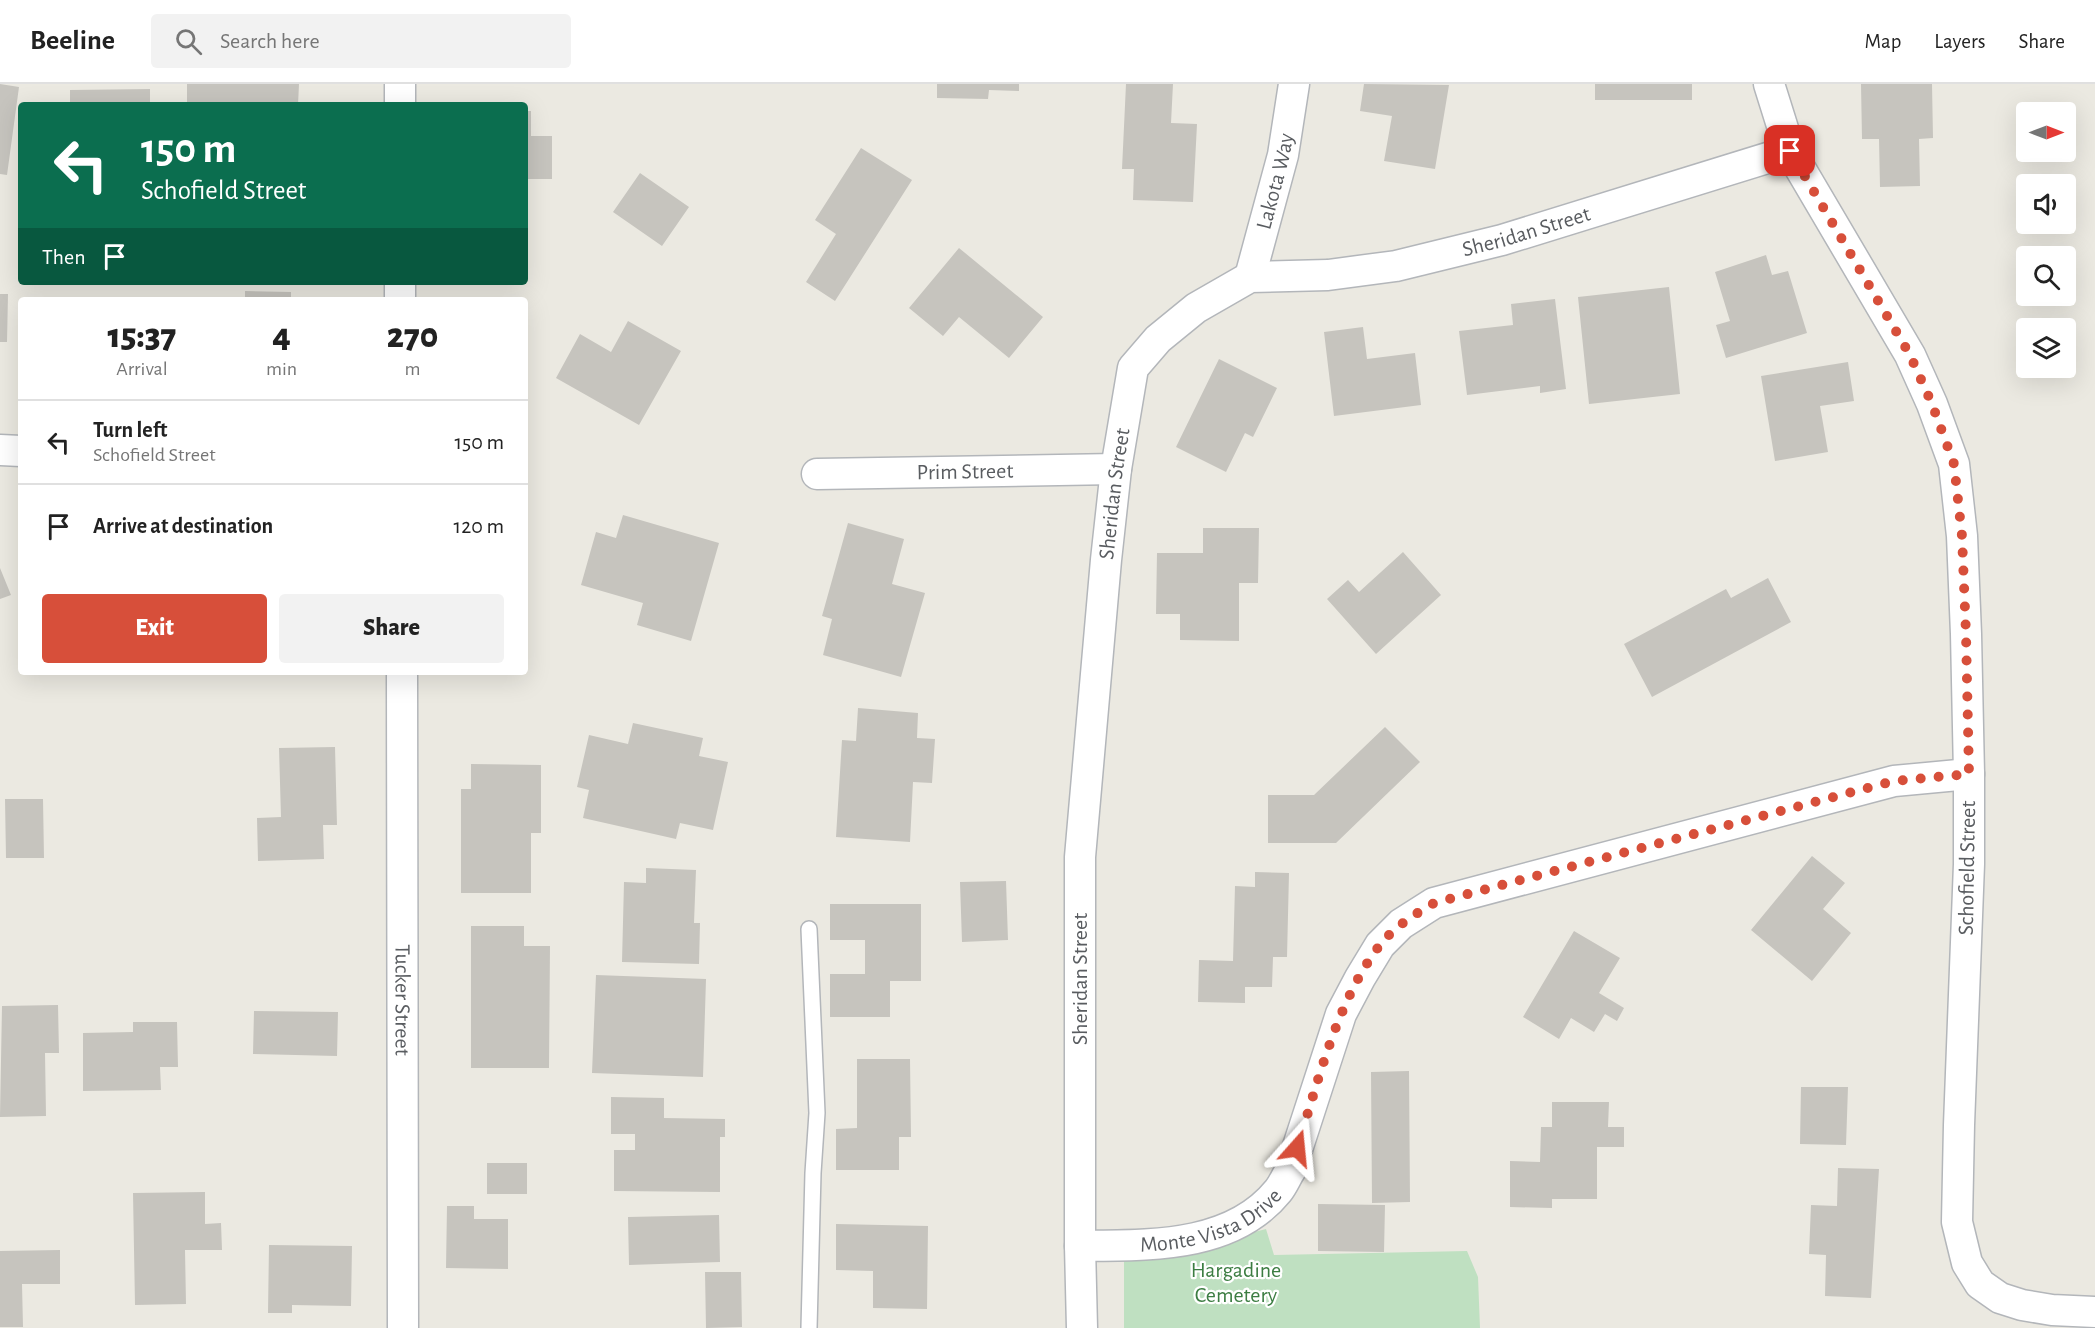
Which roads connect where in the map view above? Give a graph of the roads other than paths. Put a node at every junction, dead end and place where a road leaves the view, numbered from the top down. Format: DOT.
graph roads {
  1 [pos="400,84"];
  2 [pos="1294,84"];
  3 [pos="1769,84"];
  4 [pos="400,102"];
  5 [pos="1790,151"];
  6 [pos="1250,277"];
  7 [pos="0,450"];
  8 [pos="18,451"];
  9 [pos="1116,469"];
  10 [pos="817,474"];
  11 [pos="402,675"];
  12 [pos="1969,774"];
  13 [pos="809,929"];
  14 [pos="1080,1246"];
  15 [pos="2095,1312"];
  16 [pos="403,1328"];
  17 [pos="810,1328"];
  18 [pos="1082,1328"];
  1 -- 4 [label="street"];
  2 -- 6 [label="street, Lakota Way"];
  3 -- 5 [label="street, Schofield Street"];
  5 -- 6 [label="street, Sheridan Street"];
  5 -- 12 [label="street, Schofield Street"];
  6 -- 9 [label="street, Sheridan Street"];
  7 -- 8 [label="street"];
  9 -- 10 [label="street, Prim Street"];
  9 -- 14 [label="street, Sheridan Street"];
  11 -- 16 [label="street, Tucker Street"];
  12 -- 14 [label="street, Monte Vista Drive"];
  12 -- 15 [label="street, Schofield Street"];
  13 -- 17 [label="lane"];
  14 -- 18 [label="street, Sheridan Street"];
}
